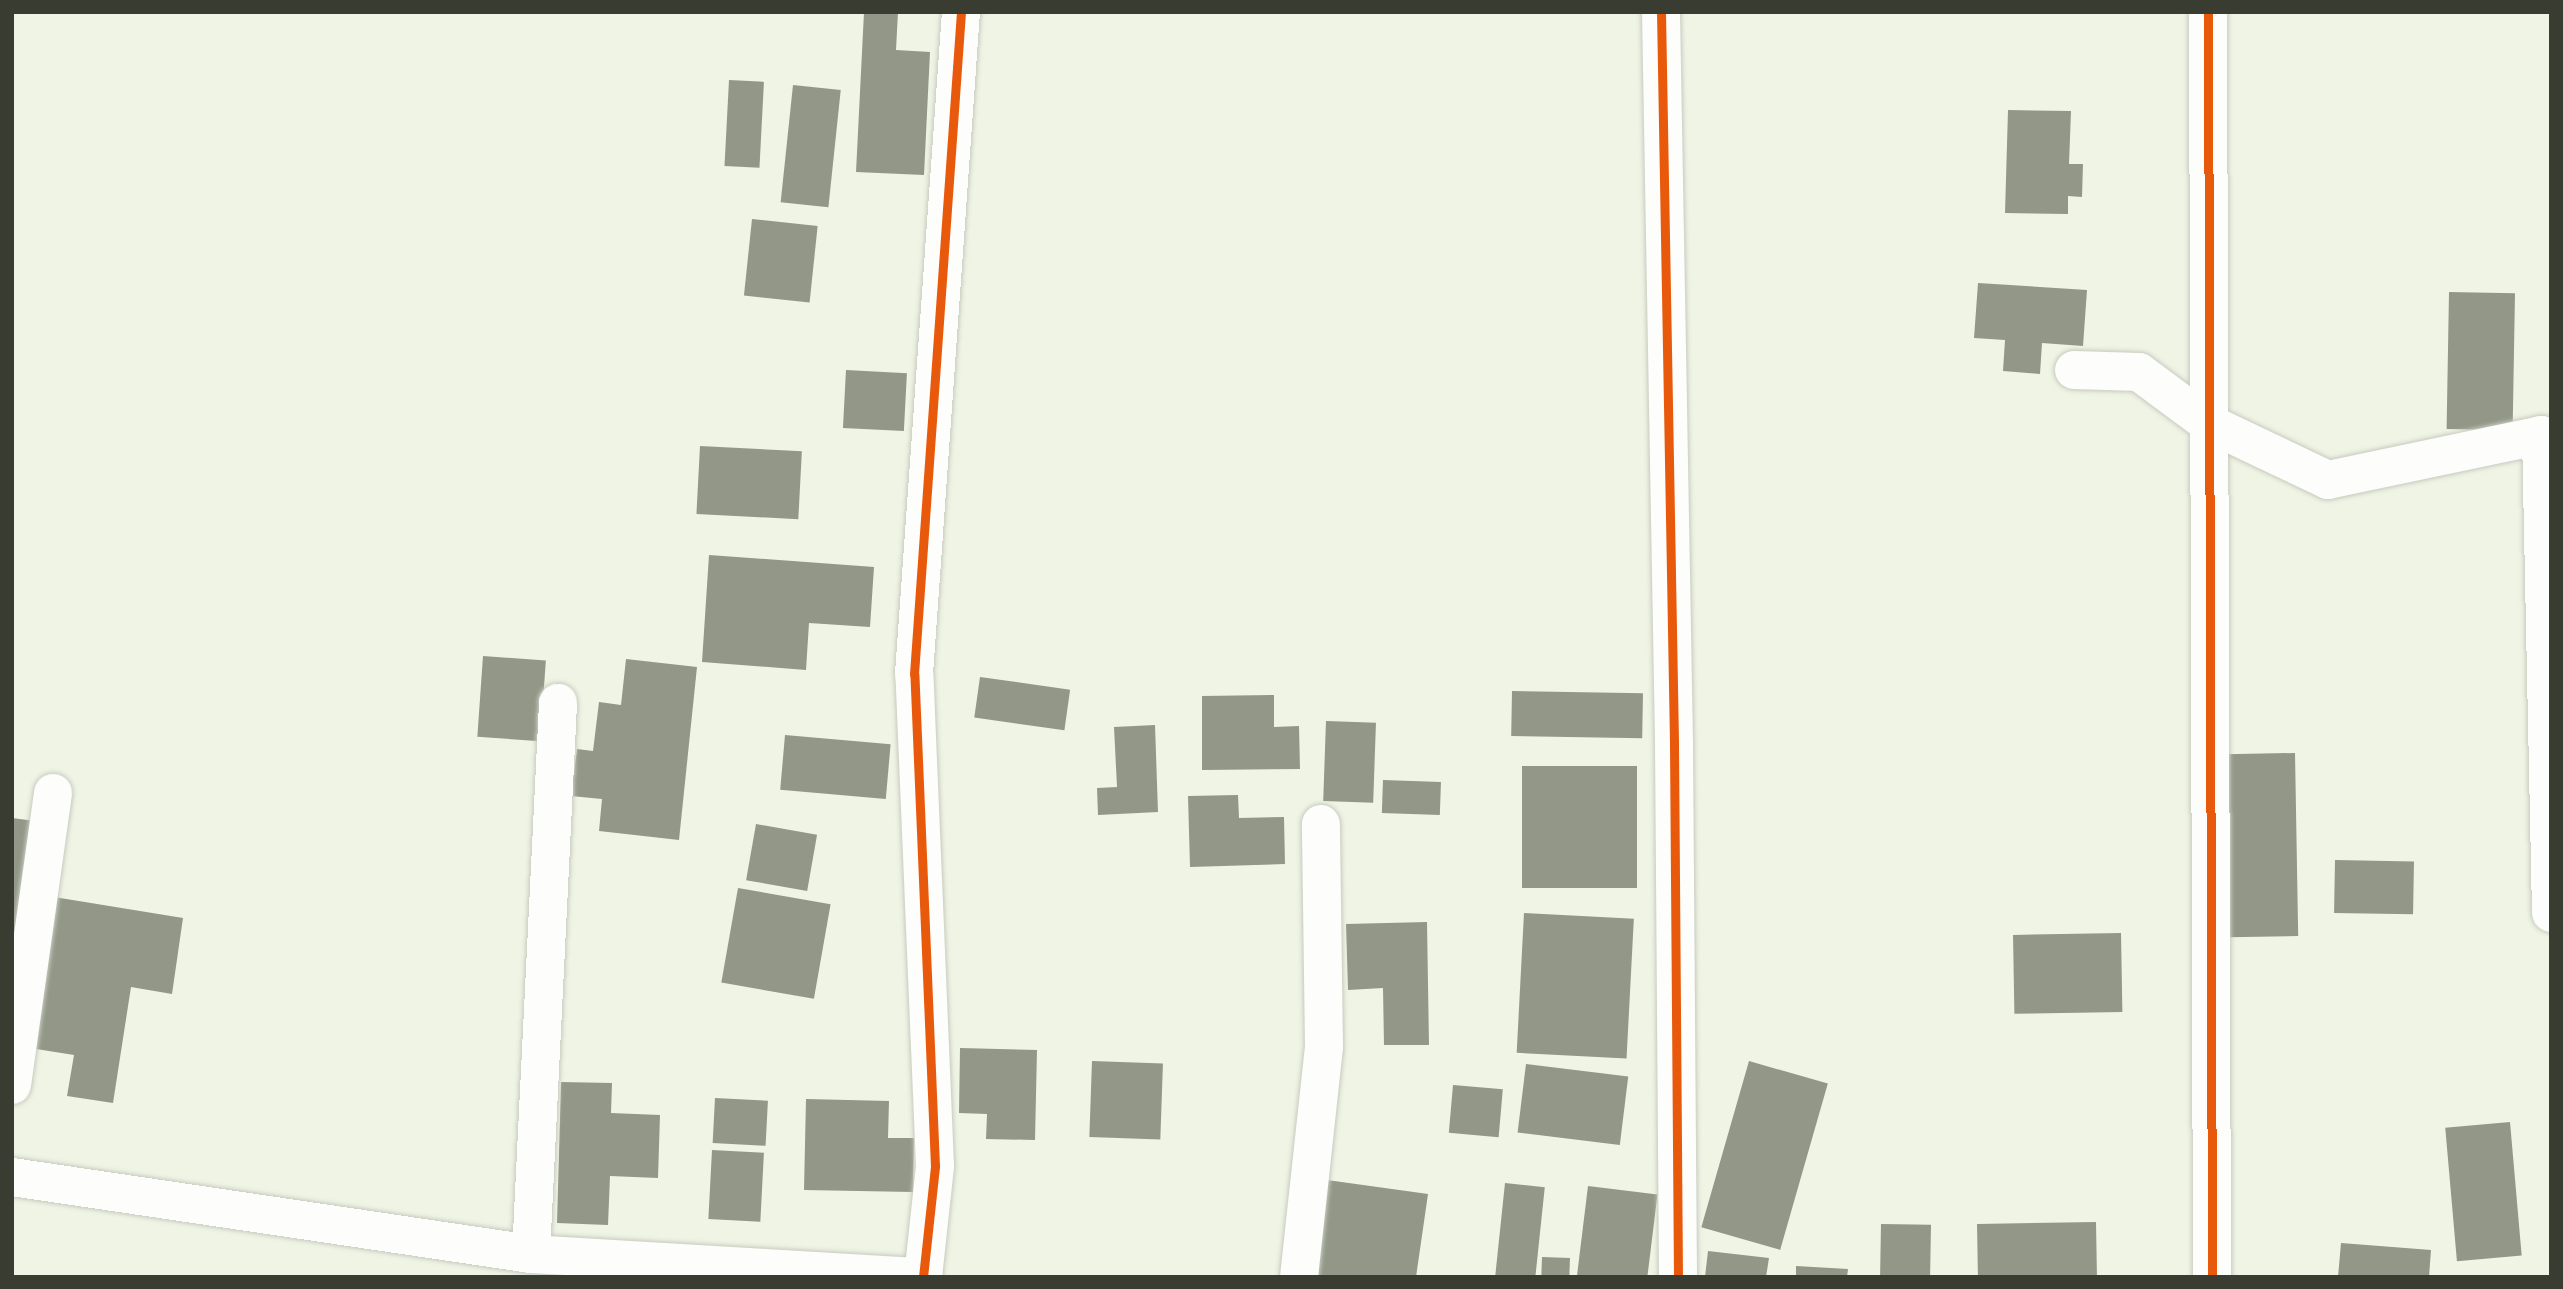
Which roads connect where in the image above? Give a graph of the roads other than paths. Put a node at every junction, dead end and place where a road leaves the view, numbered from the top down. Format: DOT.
graph roads {
  1 [pos="961,12"];
  2 [pos="1661,12"];
  3 [pos="2208,12"];
  4 [pos="2074,370"];
  5 [pos="2208,423"];
  6 [pos="558,703"];
  7 [pos="53,793"];
  8 [pos="1321,824"];
  9 [pos="2551,913"];
  10 [pos="12,1085"];
  11 [pos="12,1177"];
  12 [pos="531,1254"];
  13 [pos="923,1277"];
  14 [pos="1299,1277"];
  15 [pos="1678,1277"];
  16 [pos="2212,1277"];
  1 -- 13 [label="street"];
  2 -- 15 [label="street"];
  3 -- 5 [label="street"];
  4 -- 5 [label="street"];
  5 -- 9 [label="street"];
  5 -- 16 [label="street"];
  6 -- 12 [label="street"];
  7 -- 10 [label="street"];
  8 -- 14 [label="street"];
  11 -- 12 [label="street"];
  12 -- 13 [label="street"];
}
